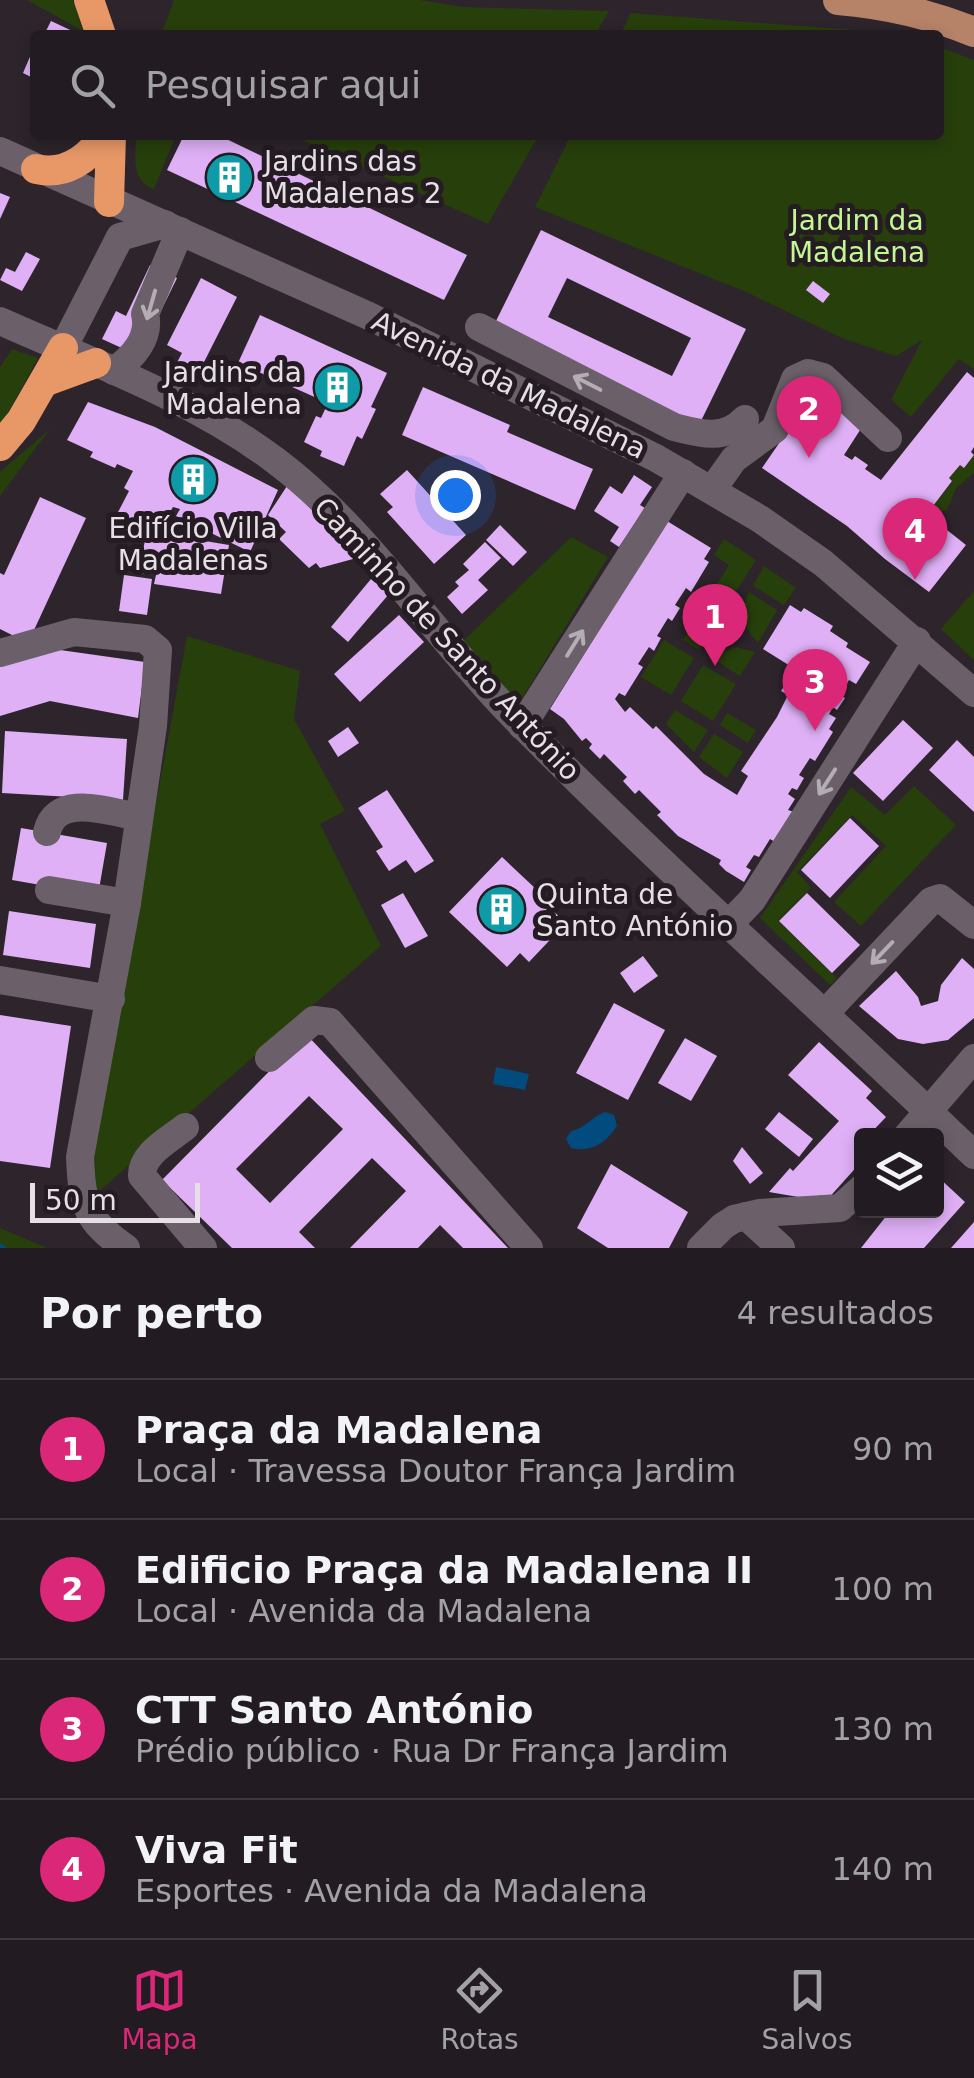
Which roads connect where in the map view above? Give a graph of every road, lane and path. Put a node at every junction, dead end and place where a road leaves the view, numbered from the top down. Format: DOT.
graph roads {
  1 [pos="88,0"];
  2 [pos="838,0"];
  3 [pos="100,30"];
  4 [pos="974,32"];
  5 [pos="103,140"];
  6 [pos="108,140"];
  7 [pos="0,151"];
  8 [pos="36,168"];
  9 [pos="109,202"];
  10 [pos="172,228"];
  11 [pos="120,237"];
  12 [pos="0,321"];
  13 [pos="479,326"];
  14 [pos="64,348"];
  15 [pos="105,367"];
  16 [pos="44,382"];
  17 [pos="745,419"];
  18 [pos="674,427"];
  19 [pos="888,438"];
  20 [pos="0,446"];
  21 [pos="656,458"];
  22 [pos="683,473"];
  23 [pos="712,490"];
  24 [pos="917,641"];
  25 [pos="0,654"];
  26 [pos="974,693"];
  27 [pos="522,726"];
  28 [pos="139,817"];
  29 [pos="48,832"];
  30 [pos="49,890"];
  31 [pos="126,902"];
  32 [pos="729,924"];
  33 [pos="974,925"];
  34 [pos="0,980"];
  35 [pos="110,999"];
  36 [pos="826,1012"];
  37 [pos="268,1058"];
  38 [pos="974,1058"];
  39 [pos="927,1110"];
  40 [pos="185,1127"];
  41 [pos="912,1128"];
  42 [pos="974,1155"];
  43 [pos="854,1195"];
  44 [pos="746,1216"];
  45 [pos="126,1248"];
  46 [pos="203,1248"];
  47 [pos="529,1248"];
  48 [pos="700,1248"];
  49 [pos="781,1248"];
  1 -- 3 [label="highway"];
  2 -- 4 [label="main road"];
  5 -- 8 [label="highway"];
  6 -- 9 [label="highway"];
  7 -- 8 [label="street, Avenida da Madalena"];
  8 -- 9 [label="street, Avenida da Madalena"];
  9 -- 10 [label="street, Avenida da Madalena"];
  9 -- 11 [label="street"];
  10 -- 11 [label="street"];
  10 -- 15 [label="street, one-way"];
  10 -- 21 [label="street, Avenida da Madalena"];
  11 -- 14 [label="street"];
  12 -- 14 [label="street, Caminho de Santo António"];
  18 -- 13 [label="street, one-way"];
  14 -- 15 [label="street, Caminho de Santo António"];
  14 -- 16 [label="highway"];
  15 -- 16 [label="highway"];
  15 -- 27 [label="street, Caminho de Santo António"];
  16 -- 20 [label="highway"];
  17 -- 18 [label="street"];
  18 -- 21 [label="street"];
  19 -- 23 [label="street"];
  21 -- 22 [label="street, Avenida da Madalena"];
  22 -- 23 [label="street, Avenida da Madalena"];
  27 -- 22 [label="street, one-way"];
  23 -- 24 [label="street, Avenida da Madalena"];
  24 -- 26 [label="street, Avenida da Madalena"];
  24 -- 32 [label="street, one-way"];
  25 -- 28 [label="street"];
  27 -- 32 [label="street, Caminho de Santo António"];
  28 -- 29 [label="street"];
  28 -- 31 [label="street"];
  30 -- 31 [label="street"];
  31 -- 35 [label="street"];
  32 -- 36 [label="street, Caminho de Santo António"];
  33 -- 36 [label="street, one-way"];
  34 -- 35 [label="street"];
  35 -- 45 [label="street"];
  36 -- 39 [label="street, Caminho de Santo António"];
  37 -- 47 [label="street"];
  38 -- 39 [label="street"];
  39 -- 41 [label="street"];
  39 -- 42 [label="street, Caminho de Santo António"];
  40 -- 46 [label="street"];
  43 -- 44 [label="street"];
  44 -- 48 [label="street"];
  44 -- 49 [label="street"];
}
